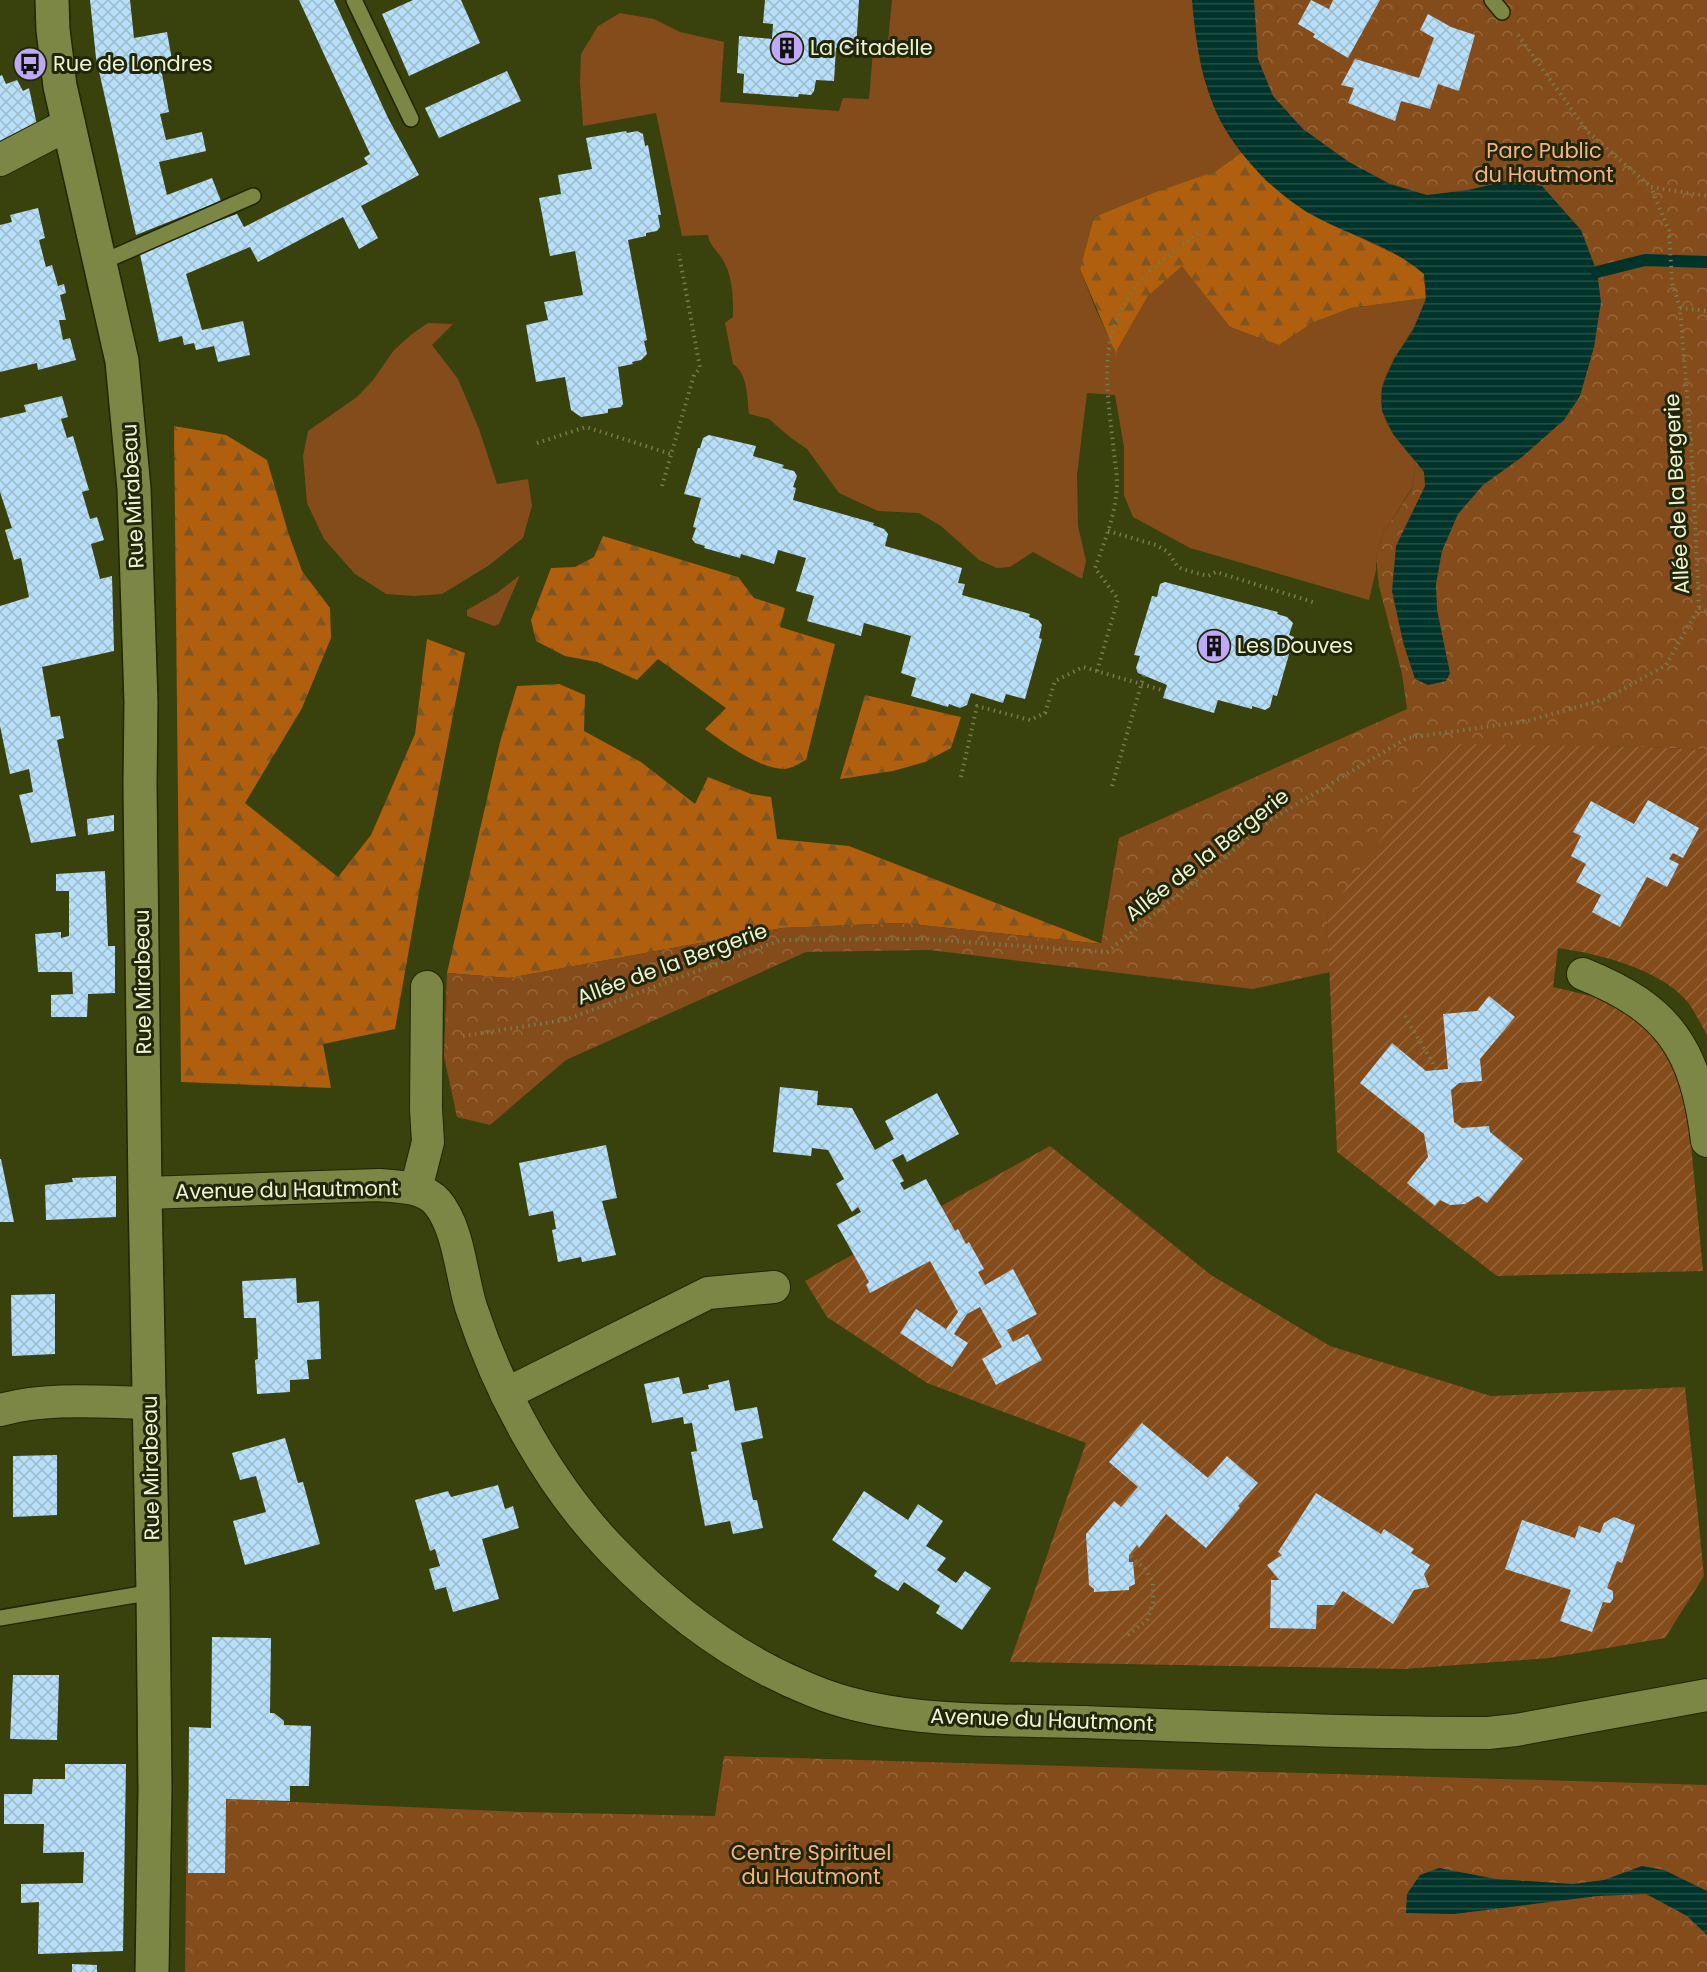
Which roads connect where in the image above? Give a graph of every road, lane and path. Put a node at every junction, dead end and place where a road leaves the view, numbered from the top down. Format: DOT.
graph roads {
  1 [pos="52,0"];
  2 [pos="354,0"];
  3 [pos="1492,0"];
  4 [pos="1502,12"];
  5 [pos="411,119"];
  6 [pos="69,124"];
  7 [pos="0,160"];
  8 [pos="1651,187"];
  9 [pos="253,196"];
  10 [pos="1707,196"];
  11 [pos="1202,230"];
  12 [pos="679,254"];
  13 [pos="100,263"];
  14 [pos="1680,308"];
  15 [pos="1707,311"];
  16 [pos="537,442"];
  17 [pos="672,454"];
  18 [pos="662,486"];
  19 [pos="1108,531"];
  20 [pos="1316,603"];
  21 [pos="1699,608"];
  22 [pos="1707,611"];
  23 [pos="1097,671"];
  24 [pos="1144,675"];
  25 [pos="1142,684"];
  26 [pos="1165,691"];
  27 [pos="961,777"];
  28 [pos="1112,786"];
  29 [pos="1583,974"];
  30 [pos="427,987"];
  31 [pos="1405,1016"];
  32 [pos="426,1041"];
  33 [pos="1437,1070"];
  34 [pos="1707,1141"];
  35 [pos="416,1189"];
  36 [pos="145,1193"];
  37 [pos="774,1287"];
  38 [pos="506,1394"];
  39 [pos="150,1403"];
  40 [pos="0,1410"];
  41 [pos="1129,1555"];
  42 [pos="153,1592"];
  43 [pos="0,1618"];
  44 [pos="1128,1635"];
  45 [pos="1707,1695"];
  46 [pos="152,1972"];
  1 -- 6 [label="main road, Rue Mirabeau"];
  2 -- 5 [label="lane"];
  3 -- 4 [label="lane"];
  4 -- 8 [label="path"];
  6 -- 7 [label="street"];
  6 -- 13 [label="main road, Rue Mirabeau"];
  8 -- 10 [label="path"];
  8 -- 14 [label="path, Allée de la Bergerie"];
  9 -- 13 [label="lane"];
  11 -- 19 [label="path"];
  12 -- 17 [label="path"];
  13 -- 36 [label="main road, Rue Mirabeau"];
  14 -- 15 [label="path"];
  14 -- 21 [label="path, Allée de la Bergerie"];
  16 -- 17 [label="path"];
  17 -- 18 [label="path"];
  19 -- 20 [label="path"];
  19 -- 23 [label="path"];
  21 -- 22 [label="path"];
  21 -- 32 [label="path, Allée de la Bergerie"];
  23 -- 25 [label="path"];
  23 -- 27 [label="path"];
  24 -- 25 [label="path"];
  25 -- 26 [label="path"];
  25 -- 28 [label="path"];
  29 -- 34 [label="street"];
  30 -- 32 [label="street"];
  31 -- 33 [label="path"];
  32 -- 35 [label="street"];
  35 -- 36 [label="street, Avenue du Hautmont"];
  35 -- 38 [label="street, Avenue du Hautmont"];
  36 -- 39 [label="main road, Rue Mirabeau"];
  37 -- 38 [label="street"];
  38 -- 45 [label="street, Avenue du Hautmont"];
  39 -- 40 [label="street"];
  39 -- 42 [label="main road, Rue Mirabeau"];
  41 -- 44 [label="path"];
  42 -- 43 [label="lane"];
  42 -- 46 [label="main road, Rue Mirabeau"];
}
